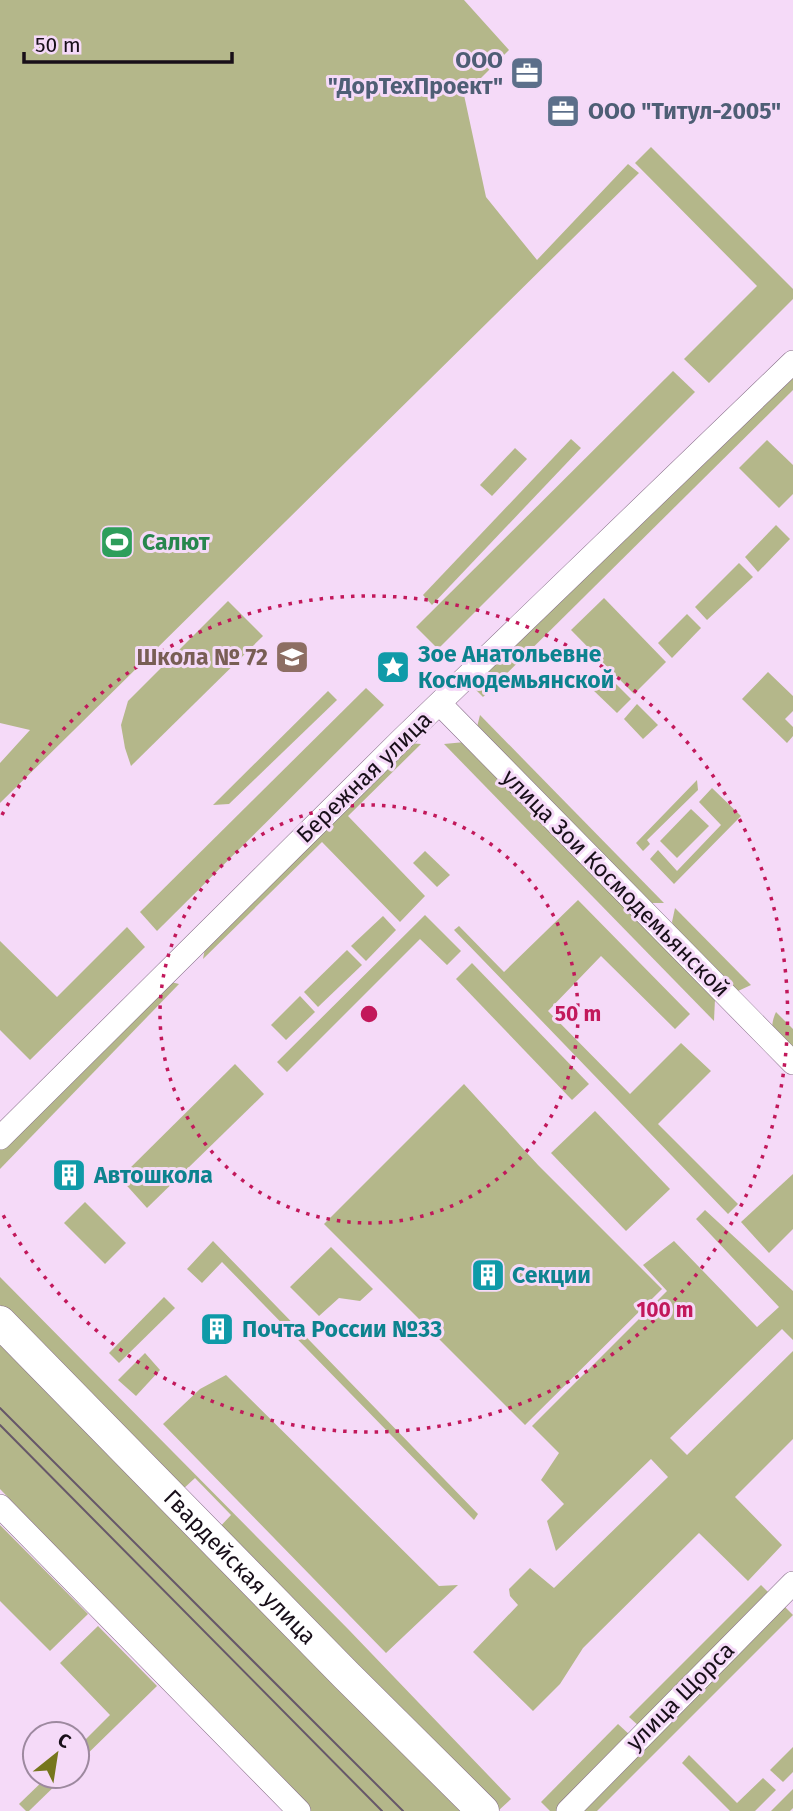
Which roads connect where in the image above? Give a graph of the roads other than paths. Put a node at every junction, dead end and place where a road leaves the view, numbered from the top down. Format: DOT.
graph roads {
  1 [pos="793,362"];
  2 [pos="440,704"];
  3 [pos="793,1063"];
  4 [pos="0,1138"];
  5 [pos="0,1322"];
  6 [pos="0,1506"];
  7 [pos="793,1583"];
  8 [pos="299,1811"];
  9 [pos="483,1811"];
  10 [pos="568,1811"];
  1 -- 2 [label="street, Бережная улица"];
  2 -- 3 [label="street, улица Зои Космодемьянской"];
  2 -- 4 [label="street, Бережная улица"];
  5 -- 9 [label="street, Гвардейская улица"];
  6 -- 8 [label="street"];
  7 -- 10 [label="street, улица Щорса"];
}
